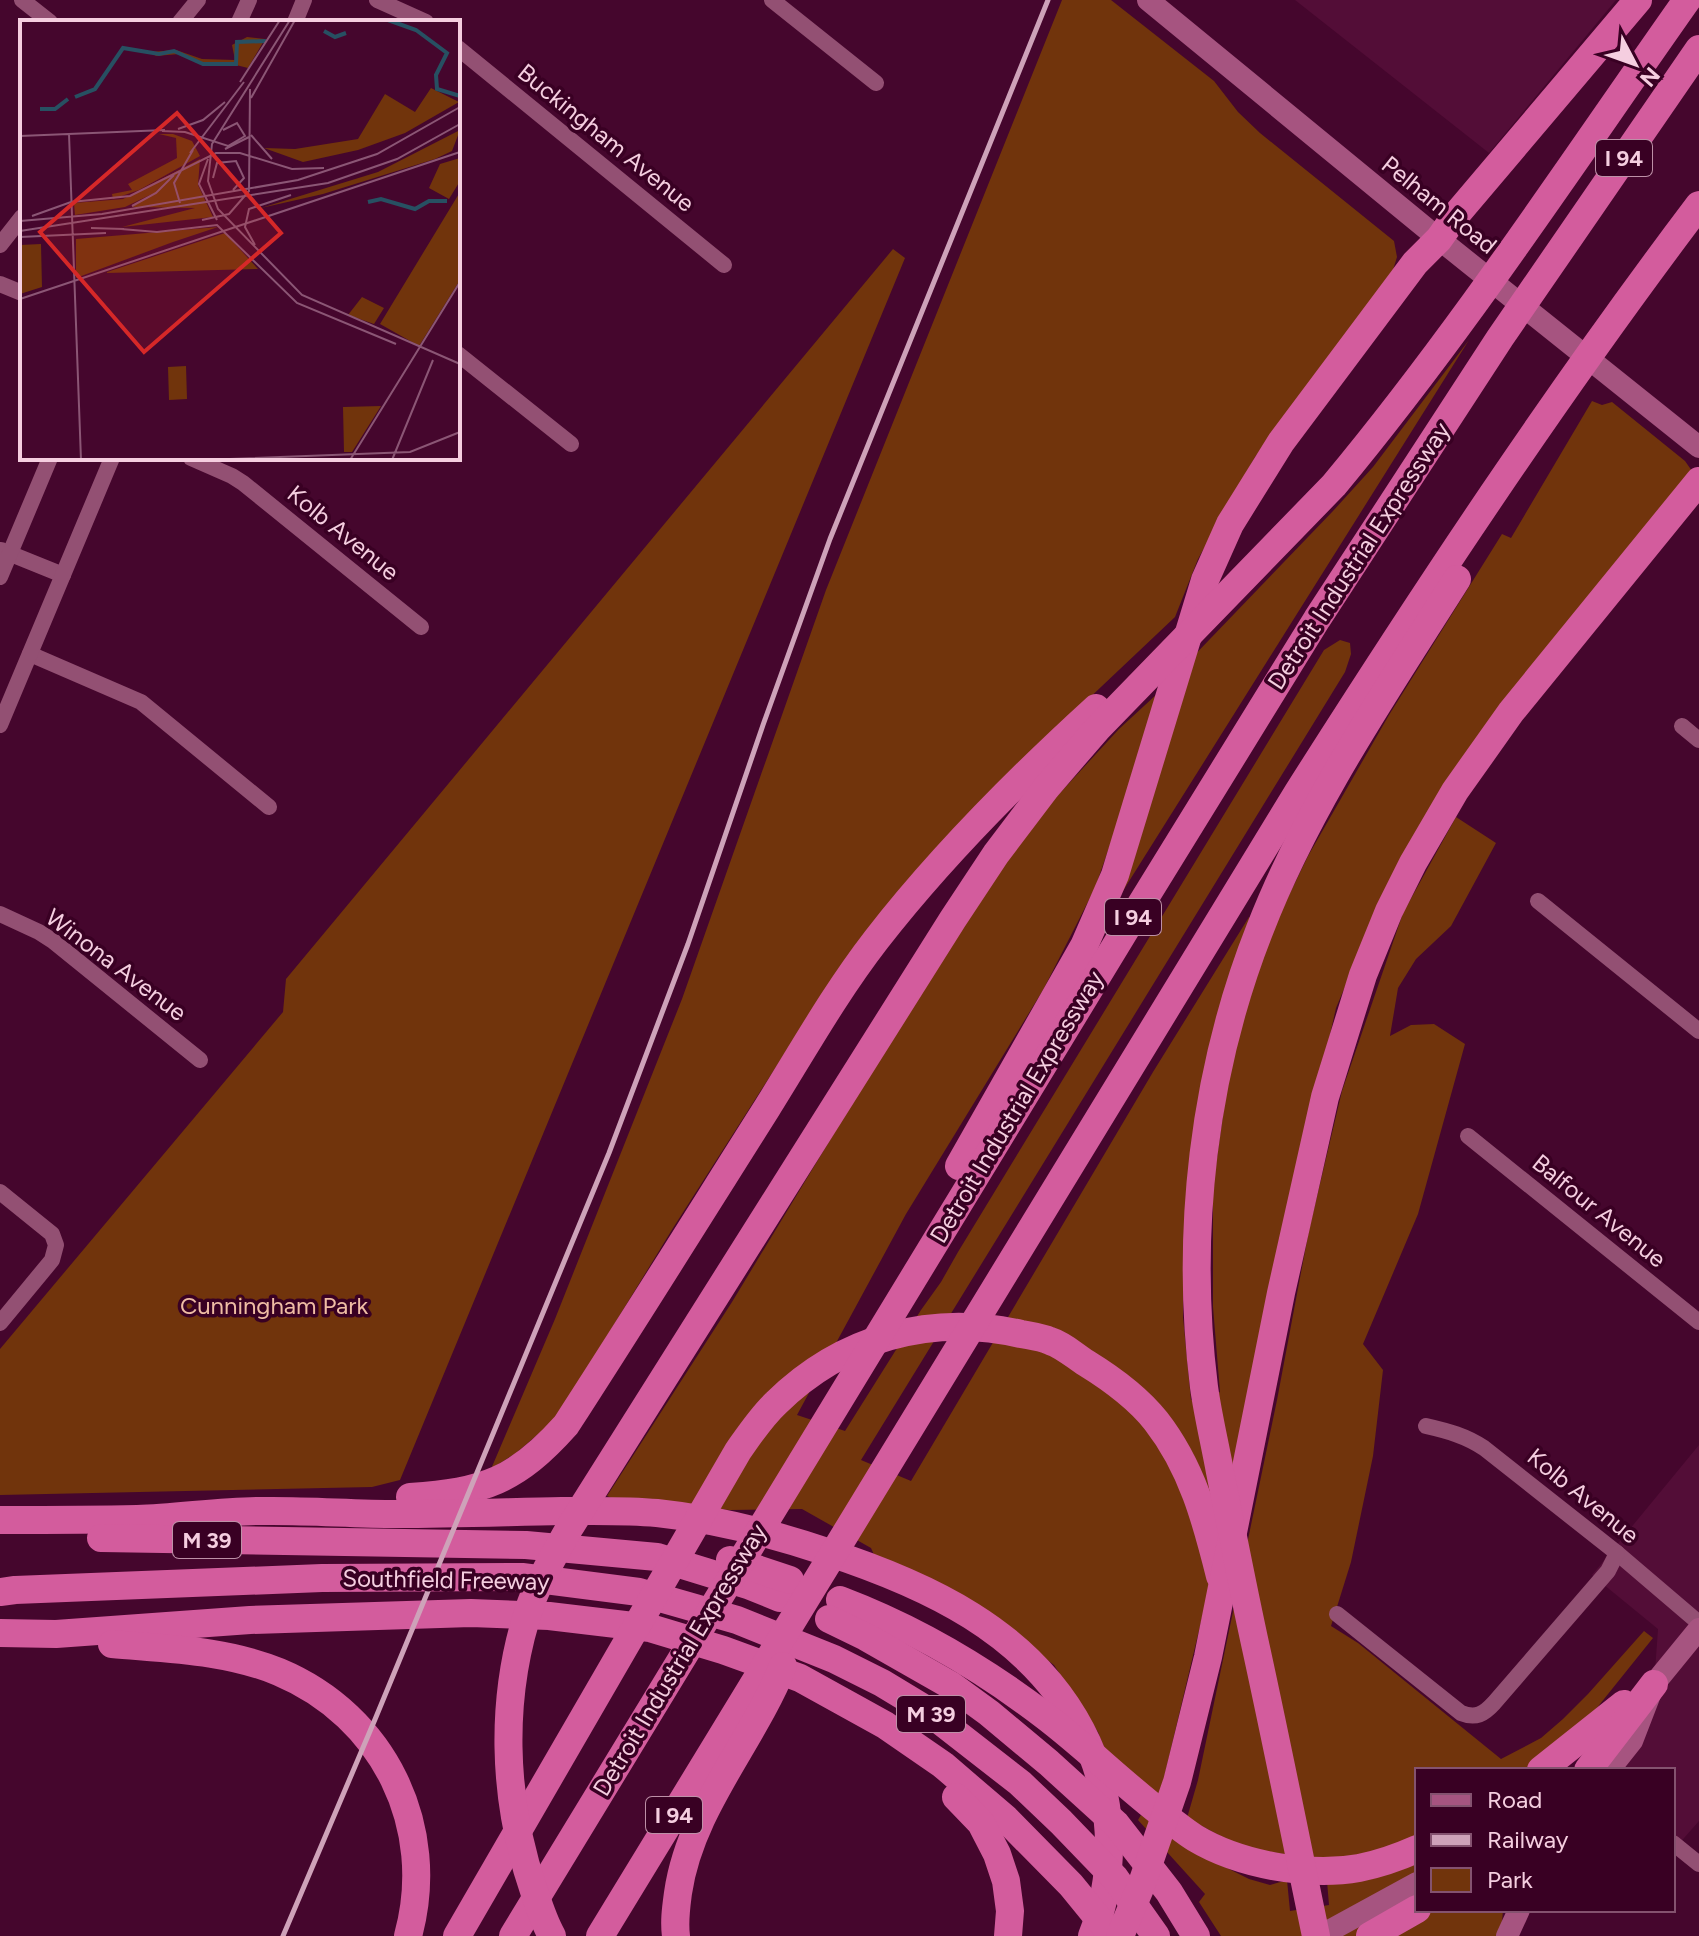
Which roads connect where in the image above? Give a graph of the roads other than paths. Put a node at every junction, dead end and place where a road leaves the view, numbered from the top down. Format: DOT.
graph roads {
  1 [pos="22,0"];
  2 [pos="198,0"];
  3 [pos="249,0"];
  4 [pos="304,0"];
  5 [pos="377,0"];
  6 [pos="772,0"];
  7 [pos="1148,0"];
  8 [pos="1638,0"];
  9 [pos="1687,0"];
  10 [pos="47,20"];
  11 [pos="182,20"];
  12 [pos="240,20"];
  13 [pos="296,20"];
  14 [pos="422,20"];
  15 [pos="1699,49"];
  16 [pos="460,50"];
  17 [pos="876,83"];
  18 [pos="1699,205"];
  19 [pos="20,220"];
  20 [pos="1439,239"];
  21 [pos="0,245"];
  22 [pos="724,265"];
  23 [pos="0,284"];
  24 [pos="20,292"];
  25 [pos="460,356"];
  26 [pos="1538,427"];
  27 [pos="571,444"];
  28 [pos="1699,447"];
  29 [pos="49,460"];
  30 [pos="111,460"];
  31 [pos="196,460"];
  32 [pos="1699,481"];
  33 [pos="5,551"];
  34 [pos="63,575"];
  35 [pos="0,577"];
  36 [pos="421,627"];
  37 [pos="30,654"];
  38 [pos="1157,669"];
  39 [pos="0,725"];
  40 [pos="1682,726"];
  41 [pos="1699,740"];
  42 [pos="269,807"];
  43 [pos="1538,901"];
  44 [pos="0,914"];
  45 [pos="1699,1031"];
  46 [pos="200,1060"];
  47 [pos="1468,1136"];
  48 [pos="0,1192"];
  49 [pos="901,1298"];
  50 [pos="1699,1322"];
  51 [pos="0,1323"];
  52 [pos="1426,1426"];
  53 [pos="258,1511"];
  54 [pos="0,1520"];
  55 [pos="0,1536"];
  56 [pos="1617,1553"];
  57 [pos="795,1587"];
  58 [pos="0,1592"];
  59 [pos="1337,1614"];
  60 [pos="618,1626"];
  61 [pos="1699,1626"];
  62 [pos="0,1633"];
  63 [pos="56,1634"];
  64 [pos="1654,1684"];
  65 [pos="1624,1704"];
  66 [pos="748,1716"];
  67 [pos="1544,1768"];
  68 [pos="1565,1768"];
  69 [pos="1590,1768"];
  70 [pos="1611,1768"];
  71 [pos="1288,1807"];
  72 [pos="1675,1845"];
  73 [pos="1415,1850"];
  74 [pos="1699,1864"];
  75 [pos="1415,1884"];
  76 [pos="1415,1910"];
  77 [pos="605,1928"];
  78 [pos="458,1934"];
  79 [pos="1105,1934"];
  80 [pos="408,1936"];
  81 [pos="513,1936"];
  82 [pos="552,1936"];
  83 [pos="676,1936"];
  84 [pos="1008,1936"];
  85 [pos="1156,1936"];
  86 [pos="1196,1936"];
  87 [pos="1318,1936"];
  88 [pos="1370,1936"];
  1 -- 10 [label="street"];
  2 -- 11 [label="street"];
  3 -- 12 [label="street"];
  4 -- 13 [label="street"];
  5 -- 14 [label="street"];
  6 -- 17 [label="street"];
  7 -- 20 [label="main road, Pelham Road"];
  8 -- 20 [label="highway"];
  9 -- 38 [label="highway"];
  15 -- 49 [label="highway, Detroit Industrial Expressway / I 94"];
  16 -- 22 [label="street, Buckingham Avenue"];
  18 -- 26 [label="highway"];
  19 -- 21 [label="street"];
  20 -- 28 [label="main road, Pelham Road"];
  20 -- 49 [label="highway"];
  23 -- 24 [label="street"];
  25 -- 27 [label="street"];
  26 -- 57 [label="highway"];
  26 -- 71 [label="highway"];
  29 -- 33 [label="street"];
  30 -- 34 [label="street"];
  31 -- 36 [label="street, Kolb Avenue"];
  32 -- 79 [label="highway"];
  33 -- 34 [label="street"];
  33 -- 35 [label="street"];
  34 -- 37 [label="street"];
  37 -- 39 [label="street"];
  37 -- 42 [label="street"];
  38 -- 53 [label="highway"];
  38 -- 82 [label="highway"];
  40 -- 41 [label="street"];
  43 -- 45 [label="street"];
  44 -- 46 [label="street, Winona Avenue"];
  47 -- 50 [label="street, Balfour Avenue"];
  48 -- 51 [label="street"];
  49 -- 81 [label="highway, Detroit Industrial Expressway / I 94"];
  52 -- 56 [label="street, Kolb Avenue"];
  53 -- 54 [label="highway"];
  53 -- 79 [label="highway"];
  55 -- 57 [label="highway, Southfield Freeway / M 39"];
  56 -- 59 [label="street"];
  56 -- 61 [label="street, Kolb Avenue"];
  57 -- 66 [label="highway"];
  58 -- 85 [label="highway, Southfield Freeway / M 39"];
  60 -- 63 [label="highway"];
  60 -- 79 [label="highway"];
  60 -- 84 [label="highway"];
  61 -- 64 [label="main road"];
  62 -- 63 [label="highway"];
  63 -- 80 [label="highway"];
  64 -- 65 [label="main road"];
  64 -- 69 [label="highway"];
  64 -- 70 [label="main road"];
  65 -- 67 [label="highway"];
  65 -- 68 [label="main road"];
  66 -- 77 [label="highway, I 94"];
  66 -- 83 [label="highway"];
  71 -- 78 [label="highway"];
  71 -- 87 [label="highway"];
  72 -- 74 [label="street"];
  73 -- 86 [label="highway, M 39"];
  75 -- 87 [label="main road"];
  76 -- 88 [label="highway"];
}
